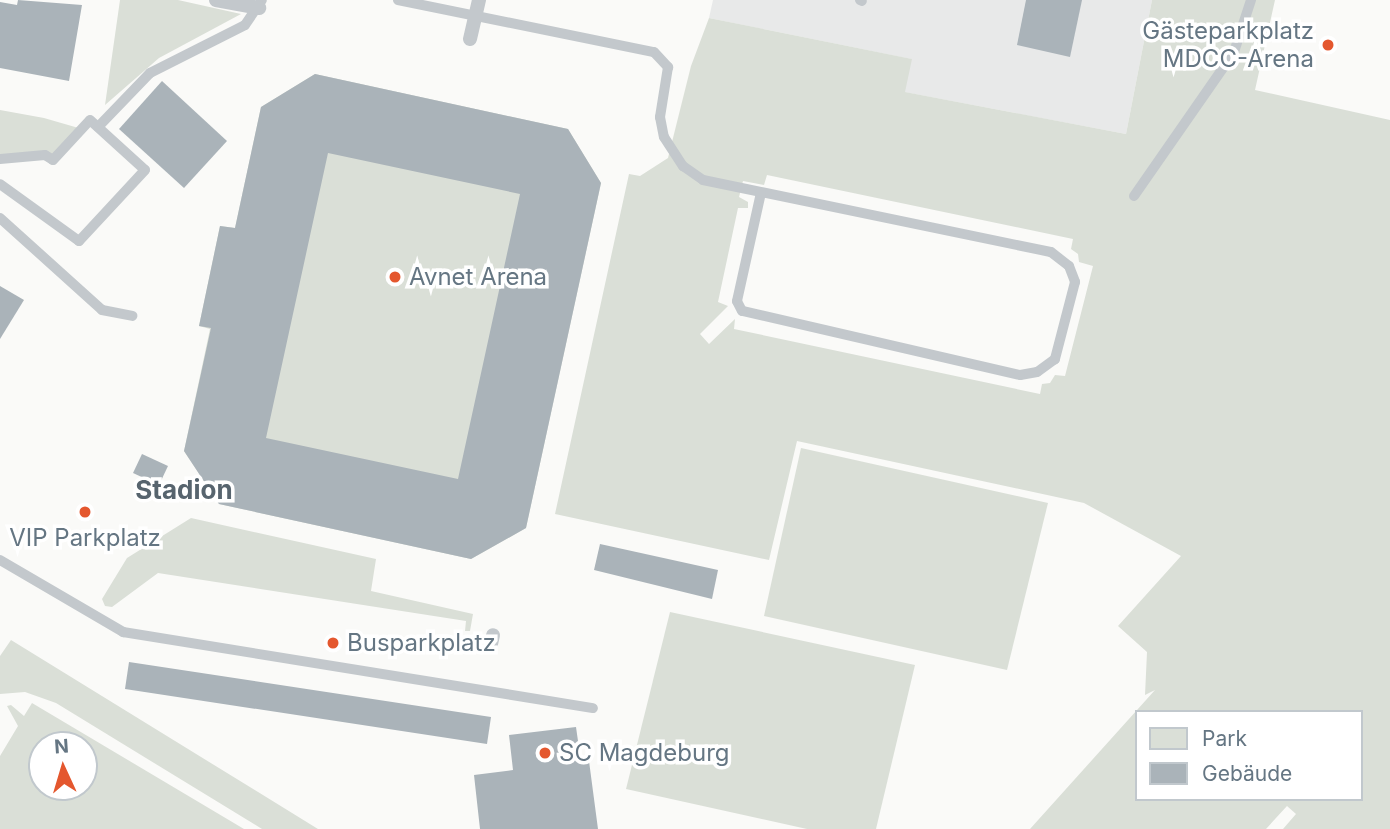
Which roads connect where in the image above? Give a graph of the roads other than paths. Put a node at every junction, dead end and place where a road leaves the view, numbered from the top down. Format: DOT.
graph roads {
  1 [pos="216,0"];
  2 [pos="398,0"];
  3 [pos="459,0"];
  4 [pos="479,0"];
  5 [pos="1251,0"];
  6 [pos="261,4"];
  7 [pos="456,13"];
  8 [pos="475,17"];
  9 [pos="470,39"];
  10 [pos="97,127"];
  11 [pos="0,159"];
  12 [pos="0,184"];
  13 [pos="761,192"];
  14 [pos="1134,197"];
  15 [pos="0,218"];
  16 [pos="132,316"];
  17 [pos="0,561"];
  18 [pos="593,708"];
  1 -- 6 [label="street"];
  2 -- 7 [label="lane"];
  3 -- 7 [label="lane"];
  4 -- 8 [label="street"];
  5 -- 14 [label="lane"];
  6 -- 10 [label="lane"];
  7 -- 8 [label="lane"];
  8 -- 9 [label="street"];
  8 -- 13 [label="lane"];
  10 -- 11 [label="lane"];
  10 -- 12 [label="lane"];
  13 -- 13 [label="lane"];
  15 -- 16 [label="lane"];
  17 -- 18 [label="lane"];
}
